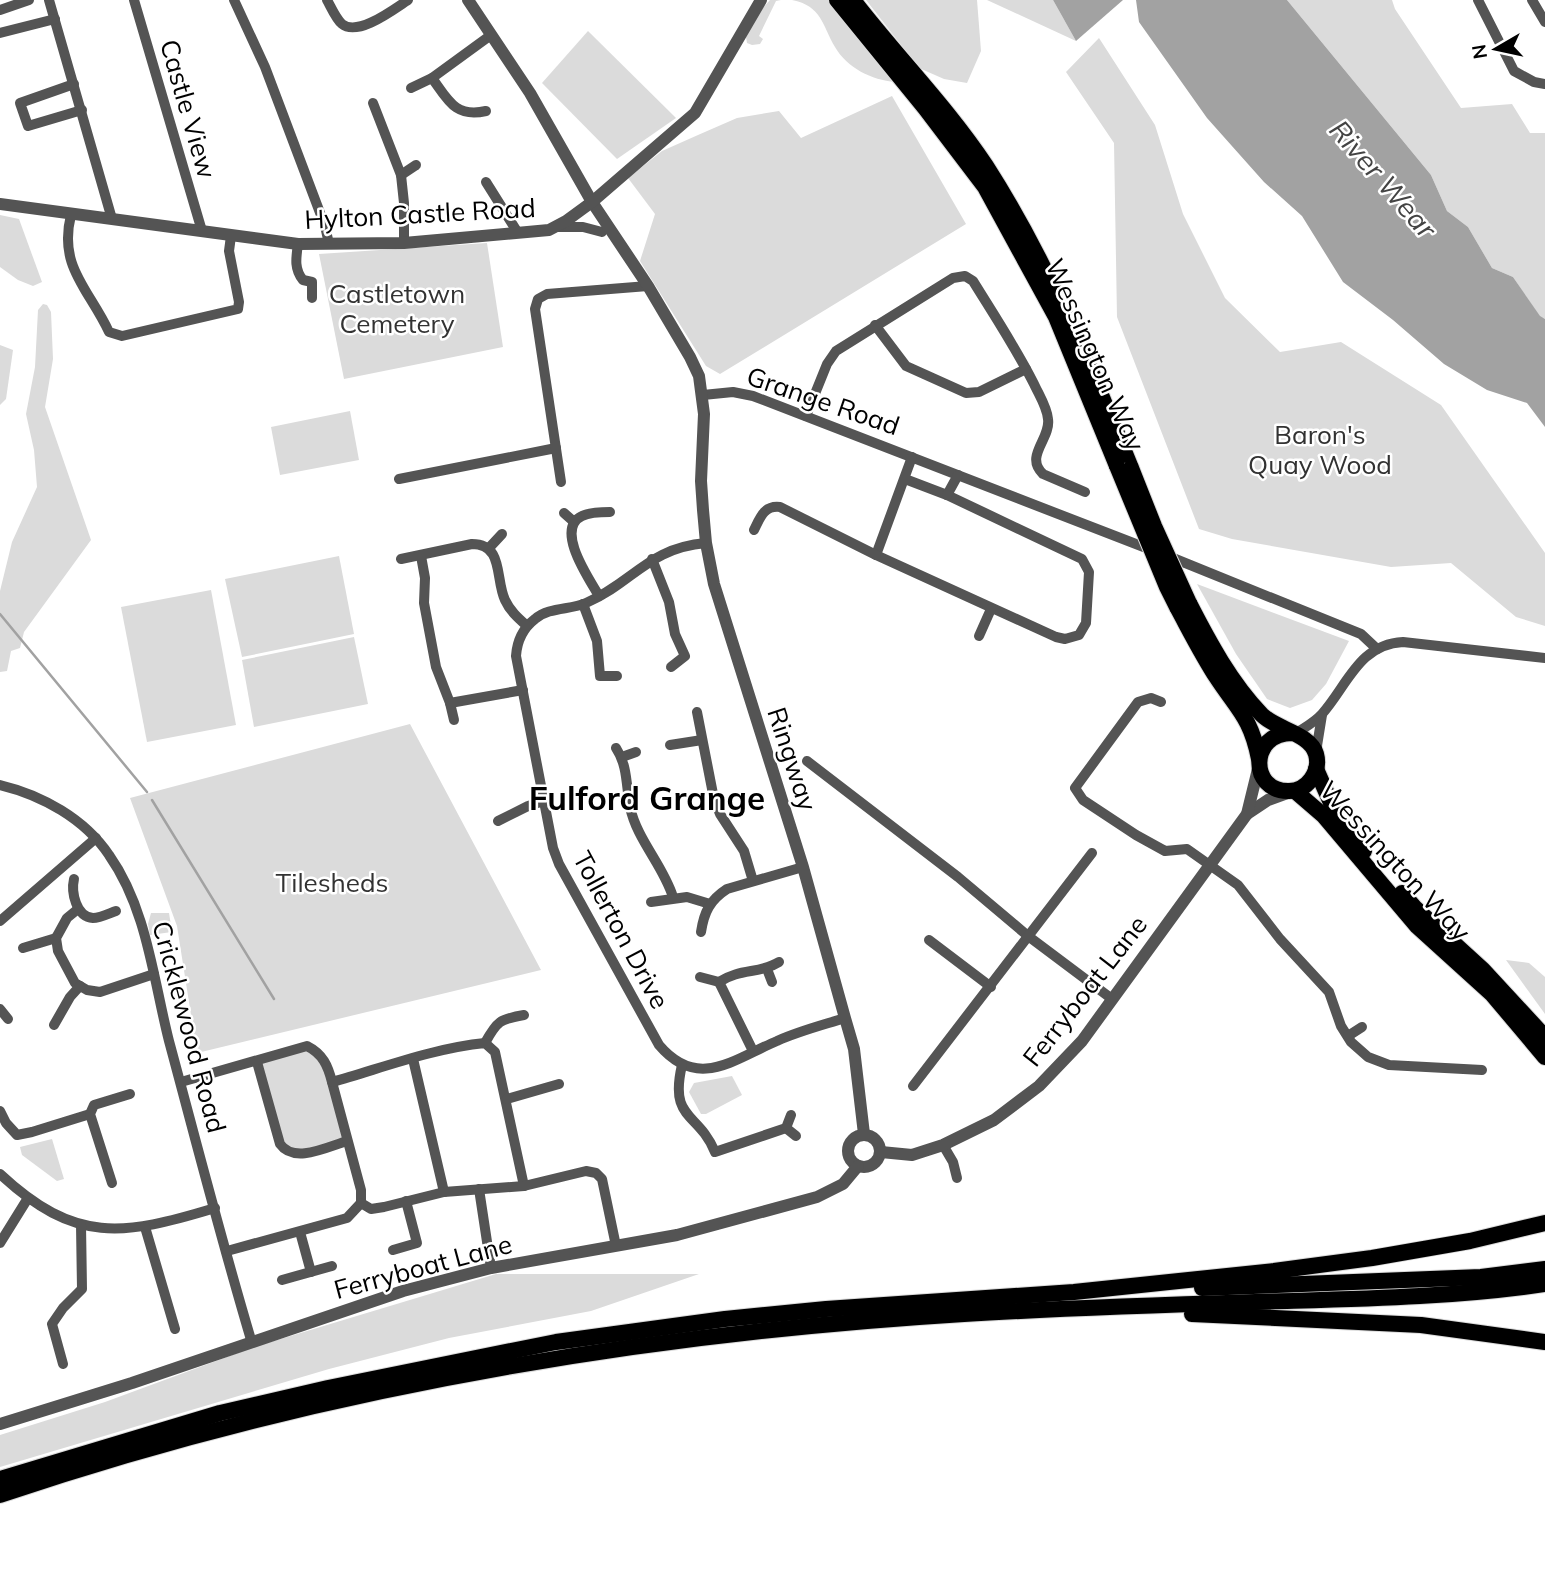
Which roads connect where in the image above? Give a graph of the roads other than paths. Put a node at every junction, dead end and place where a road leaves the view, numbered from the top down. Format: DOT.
graph roads {
  1 [pos="29,0"];
  2 [pos="49,0"];
  3 [pos="134,0"];
  4 [pos="234,0"];
  5 [pos="327,0"];
  6 [pos="408,0"];
  7 [pos="468,0"];
  8 [pos="761,0"];
  9 [pos="837,0"];
  10 [pos="853,0"];
  11 [pos="1478,0"];
  12 [pos="1532,0"];
  13 [pos="0,10"];
  14 [pos="55,19"];
  15 [pos="1545,22"];
  16 [pos="0,33"];
  17 [pos="491,35"];
  18 [pos="432,78"];
  19 [pos="74,84"];
  20 [pos="1545,84"];
  21 [pos="411,88"];
  22 [pos="373,103"];
  23 [pos="82,110"];
  24 [pos="486,111"];
  25 [pos="416,165"];
  26 [pos="401,176"];
  27 [pos="486,182"];
  28 [pos="592,202"];
  29 [pos="0,204"];
  30 [pos="71,215"];
  31 [pos="112,219"];
  32 [pos="557,227"];
  33 [pos="202,231"];
  34 [pos="602,232"];
  35 [pos="518,233"];
  36 [pos="231,236"];
  37 [pos="404,243"];
  38 [pos="298,244"];
  39 [pos="329,244"];
  40 [pos="648,286"];
  41 [pos="312,298"];
  42 [pos="875,325"];
  43 [pos="1026,369"];
  44 [pos="703,395"];
  45 [pos="806,416"];
  46 [pos="556,448"];
  47 [pos="912,457"];
  48 [pos="1124,467"];
  49 [pos="958,475"];
  50 [pos="399,479"];
  51 [pos="905,479"];
  52 [pos="561,482"];
  53 [pos="1085,492"];
  54 [pos="947,495"];
  55 [pos="610,512"];
  56 [pos="564,513"];
  57 [pos="573,522"];
  58 [pos="754,530"];
  59 [pos="502,534"];
  60 [pos="706,544"];
  61 [pos="489,548"];
  62 [pos="876,555"];
  63 [pos="421,556"];
  64 [pos="401,559"];
  65 [pos="652,559"];
  66 [pos="599,596"];
  67 [pos="583,604"];
  68 [pos="1183,605"];
  69 [pos="991,609"];
  70 [pos="527,626"];
  71 [pos="979,636"];
  72 [pos="1377,649"];
  73 [pos="1545,658"];
  74 [pos="671,667"];
  75 [pos="617,676"];
  76 [pos="523,690"];
  77 [pos="1161,702"];
  78 [pos="450,703"];
  79 [pos="697,712"];
  80 [pos="1322,715"];
  81 [pos="454,720"];
  82 [pos="1293,734"];
  83 [pos="702,740"];
  84 [pos="670,745"];
  85 [pos="616,748"];
  86 [pos="636,752"];
  87 [pos="622,757"];
  88 [pos="807,761"];
  89 [pos="1316,761"];
  90 [pos="1259,762"];
  91 [pos="0,785"];
  92 [pos="1294,791"];
  93 [pos="544,801"];
  94 [pos="1247,814"];
  95 [pos="498,821"];
  96 [pos="96,838"];
  97 [pos="1092,853"];
  98 [pos="1209,866"];
  99 [pos="803,867"];
  100 [pos="74,879"];
  101 [pos="752,881"];
  102 [pos="673,897"];
  103 [pos="651,902"];
  104 [pos="710,904"];
  105 [pos="78,909"];
  106 [pos="116,911"];
  107 [pos="0,921"];
  108 [pos="701,932"];
  109 [pos="1028,936"];
  110 [pos="56,938"];
  111 [pos="929,940"];
  112 [pos="23,948"];
  113 [pos="779,962"];
  114 [pos="767,969"];
  115 [pos="154,974"];
  116 [pos="700,977"];
  117 [pos="719,982"];
  118 [pos="772,982"];
  119 [pos="80,986"];
  120 [pos="991,987"];
  121 [pos="1112,999"];
  122 [pos="0,1009"];
  123 [pos="524,1015"];
  124 [pos="845,1018"];
  125 [pos="8,1019"];
  126 [pos="54,1025"];
  127 [pos="1362,1027"];
  128 [pos="1348,1037"];
  129 [pos="1545,1037"];
  130 [pos="485,1043"];
  131 [pos="753,1051"];
  132 [pos="1545,1057"];
  133 [pos="413,1059"];
  134 [pos="257,1062"];
  135 [pos="682,1065"];
  136 [pos="1482,1070"];
  137 [pos="181,1082"];
  138 [pos="332,1082"];
  139 [pos="559,1084"];
  140 [pos="913,1086"];
  141 [pos="130,1094"];
  142 [pos="507,1099"];
  143 [pos="0,1111"];
  144 [pos="90,1114"];
  145 [pos="791,1115"];
  146 [pos="786,1128"];
  147 [pos="864,1135"];
  148 [pos="796,1136"];
  149 [pos="347,1141"];
  150 [pos="943,1145"];
  151 [pos="715,1152"];
  152 [pos="881,1152"];
  153 [pos="714,1165"];
  154 [pos="858,1167"];
  155 [pos="0,1174"];
  156 [pos="957,1178"];
  157 [pos="112,1183"];
  158 [pos="524,1186"];
  159 [pos="479,1189"];
  160 [pos="444,1192"];
  161 [pos="28,1198"];
  162 [pos="406,1201"];
  163 [pos="361,1203"];
  164 [pos="215,1208"];
  165 [pos="1545,1223"];
  166 [pos="81,1224"];
  167 [pos="145,1227"];
  168 [pos="300,1232"];
  169 [pos="0,1243"];
  170 [pos="616,1246"];
  171 [pos="393,1250"];
  172 [pos="227,1251"];
  173 [pos="332,1266"];
  174 [pos="491,1268"];
  175 [pos="1545,1269"];
  176 [pos="311,1272"];
  177 [pos="282,1280"];
  178 [pos="1545,1284"];
  179 [pos="1074,1292"];
  180 [pos="1070,1310"];
  181 [pos="174,1329"];
  182 [pos="1545,1342"];
  183 [pos="252,1343"];
  184 [pos="63,1364"];
  185 [pos="0,1424"];
  186 [pos="0,1479"];
  187 [pos="0,1495"];
  1 -- 13 [label="street"];
  2 -- 14 [label="street"];
  3 -- 33 [label="street, Castle View"];
  4 -- 39 [label="street"];
  5 -- 6 [label="street"];
  7 -- 17 [label="street"];
  8 -- 28 [label="street, Hylton Castle Road"];
  9 -- 48 [label="highway, Wessington Way"];
  10 -- 48 [label="highway, Wessington Way"];
  11 -- 20 [label="street"];
  12 -- 15 [label="street"];
  14 -- 16 [label="street"];
  14 -- 19 [label="street"];
  17 -- 18 [label="street"];
  17 -- 28 [label="street"];
  18 -- 21 [label="street"];
  18 -- 24 [label="street"];
  19 -- 23 [label="street"];
  19 -- 23 [label="street"];
  22 -- 26 [label="street"];
  23 -- 31 [label="street"];
  25 -- 26 [label="street"];
  26 -- 37 [label="street"];
  27 -- 35 [label="street"];
  28 -- 32 [label="street, Hylton Castle Road"];
  28 -- 40 [label="street"];
  29 -- 30 [label="street, Hylton Castle Road"];
  30 -- 31 [label="street, Hylton Castle Road"];
  30 -- 36 [label="street"];
  31 -- 33 [label="street, Hylton Castle Road"];
  32 -- 34 [label="street, Hylton Castle Road"];
  32 -- 35 [label="street, Hylton Castle Road"];
  33 -- 36 [label="street, Hylton Castle Road"];
  35 -- 37 [label="street, Hylton Castle Road"];
  36 -- 38 [label="street, Hylton Castle Road"];
  37 -- 39 [label="street, Hylton Castle Road"];
  38 -- 39 [label="street, Hylton Castle Road"];
  38 -- 41 [label="street"];
  40 -- 44 [label="street"];
  40 -- 46 [label="street"];
  42 -- 43 [label="street"];
  42 -- 43 [label="street"];
  42 -- 45 [label="street"];
  43 -- 53 [label="street"];
  44 -- 45 [label="street, Grange Road"];
  44 -- 60 [label="street, Ringway"];
  45 -- 47 [label="street, Grange Road"];
  46 -- 50 [label="street"];
  46 -- 52 [label="street"];
  47 -- 49 [label="street, Grange Road"];
  47 -- 51 [label="street"];
  48 -- 68 [label="highway, Wessington Way, bridge"];
  49 -- 54 [label="street"];
  49 -- 72 [label="street, Grange Road"];
  51 -- 54 [label="street"];
  51 -- 62 [label="street"];
  54 -- 69 [label="street"];
  55 -- 57 [label="street"];
  56 -- 57 [label="street"];
  57 -- 66 [label="street"];
  58 -- 62 [label="street"];
  59 -- 61 [label="street"];
  60 -- 65 [label="street"];
  60 -- 99 [label="street, Ringway"];
  61 -- 63 [label="street"];
  61 -- 70 [label="street"];
  62 -- 69 [label="street"];
  63 -- 64 [label="street"];
  63 -- 78 [label="street"];
  65 -- 66 [label="street"];
  65 -- 74 [label="street"];
  66 -- 67 [label="street"];
  67 -- 70 [label="street"];
  67 -- 75 [label="street"];
  68 -- 82 [label="highway, Wessington Way"];
  68 -- 90 [label="highway, Wessington Way"];
  69 -- 71 [label="street"];
  70 -- 76 [label="street, Tollerton Drive"];
  72 -- 73 [label="street"];
  72 -- 80 [label="street"];
  76 -- 78 [label="street"];
  76 -- 93 [label="street, Tollerton Drive"];
  77 -- 98 [label="street"];
  78 -- 81 [label="street"];
  79 -- 83 [label="street"];
  80 -- 82 [label="street"];
  80 -- 89 [label="street"];
  82 -- 89 [label="highway, Wessington Way"];
  82 -- 90 [label="highway"];
  83 -- 84 [label="street"];
  83 -- 101 [label="street"];
  85 -- 87 [label="street"];
  86 -- 87 [label="street"];
  87 -- 102 [label="street"];
  88 -- 109 [label="street"];
  89 -- 92 [label="highway, Wessington Way"];
  89 -- 129 [label="highway, Wessington Way"];
  90 -- 92 [label="highway, Wessington Way"];
  90 -- 94 [label="street, Ferryboat Lane"];
  91 -- 96 [label="street, Cricklewood Road"];
  92 -- 94 [label="street, Ferryboat Lane"];
  92 -- 132 [label="highway, Wessington Way"];
  93 -- 95 [label="street"];
  93 -- 135 [label="street, Tollerton Drive"];
  94 -- 98 [label="street, Ferryboat Lane"];
  96 -- 107 [label="street"];
  96 -- 115 [label="street, Cricklewood Road"];
  97 -- 109 [label="street"];
  98 -- 121 [label="street, Ferryboat Lane"];
  98 -- 128 [label="street"];
  99 -- 101 [label="street"];
  99 -- 124 [label="street, Ringway"];
  100 -- 105 [label="street"];
  101 -- 104 [label="street"];
  102 -- 103 [label="street"];
  102 -- 104 [label="street"];
  104 -- 108 [label="street"];
  105 -- 106 [label="street"];
  105 -- 110 [label="street"];
  109 -- 120 [label="street"];
  109 -- 121 [label="street"];
  110 -- 112 [label="street"];
  110 -- 119 [label="street"];
  111 -- 120 [label="street"];
  113 -- 114 [label="street"];
  114 -- 117 [label="street"];
  114 -- 118 [label="street"];
  115 -- 119 [label="street"];
  115 -- 137 [label="street, Cricklewood Road"];
  116 -- 117 [label="street"];
  117 -- 131 [label="street"];
  119 -- 126 [label="street"];
  120 -- 140 [label="street"];
  121 -- 150 [label="street, Ferryboat Lane"];
  122 -- 125 [label="street"];
  123 -- 130 [label="street"];
  124 -- 131 [label="street"];
  124 -- 147 [label="street, Ringway"];
  127 -- 128 [label="street"];
  128 -- 136 [label="street"];
  130 -- 133 [label="street"];
  130 -- 142 [label="street"];
  131 -- 135 [label="street"];
  133 -- 138 [label="street"];
  133 -- 160 [label="street"];
  134 -- 137 [label="street"];
  134 -- 138 [label="street"];
  134 -- 149 [label="street"];
  135 -- 151 [label="street"];
  137 -- 164 [label="street, Cricklewood Road"];
  138 -- 149 [label="street"];
  139 -- 142 [label="street"];
  141 -- 144 [label="street"];
  142 -- 158 [label="street"];
  143 -- 144 [label="street"];
  144 -- 157 [label="street"];
  145 -- 146 [label="street"];
  146 -- 148 [label="street"];
  146 -- 151 [label="street"];
  147 -- 152 [label="street"];
  147 -- 154 [label="street"];
  149 -- 163 [label="street"];
  150 -- 152 [label="street, Ferryboat Lane"];
  150 -- 156 [label="street"];
  151 -- 153 [label="street"];
  152 -- 154 [label="street"];
  154 -- 170 [label="street, Ferryboat Lane"];
  155 -- 161 [label="street"];
  158 -- 159 [label="street"];
  158 -- 170 [label="street"];
  159 -- 160 [label="street"];
  159 -- 174 [label="street"];
  160 -- 162 [label="street"];
  161 -- 166 [label="street"];
  161 -- 169 [label="street"];
  162 -- 163 [label="street"];
  162 -- 171 [label="street"];
  163 -- 168 [label="street"];
  164 -- 167 [label="street"];
  164 -- 172 [label="street, Cricklewood Road"];
  165 -- 179 [label="highway"];
  166 -- 167 [label="street"];
  166 -- 184 [label="street"];
  167 -- 181 [label="street"];
  168 -- 172 [label="street"];
  168 -- 176 [label="street"];
  170 -- 174 [label="street, Ferryboat Lane"];
  172 -- 183 [label="street, Cricklewood Road"];
  173 -- 176 [label="street"];
  174 -- 183 [label="street, Ferryboat Lane"];
  175 -- 179 [label="highway"];
  176 -- 177 [label="street"];
  178 -- 180 [label="highway"];
  179 -- 186 [label="highway"];
  180 -- 182 [label="highway"];
  180 -- 187 [label="highway"];
  183 -- 185 [label="street, Ferryboat Lane"];
}
